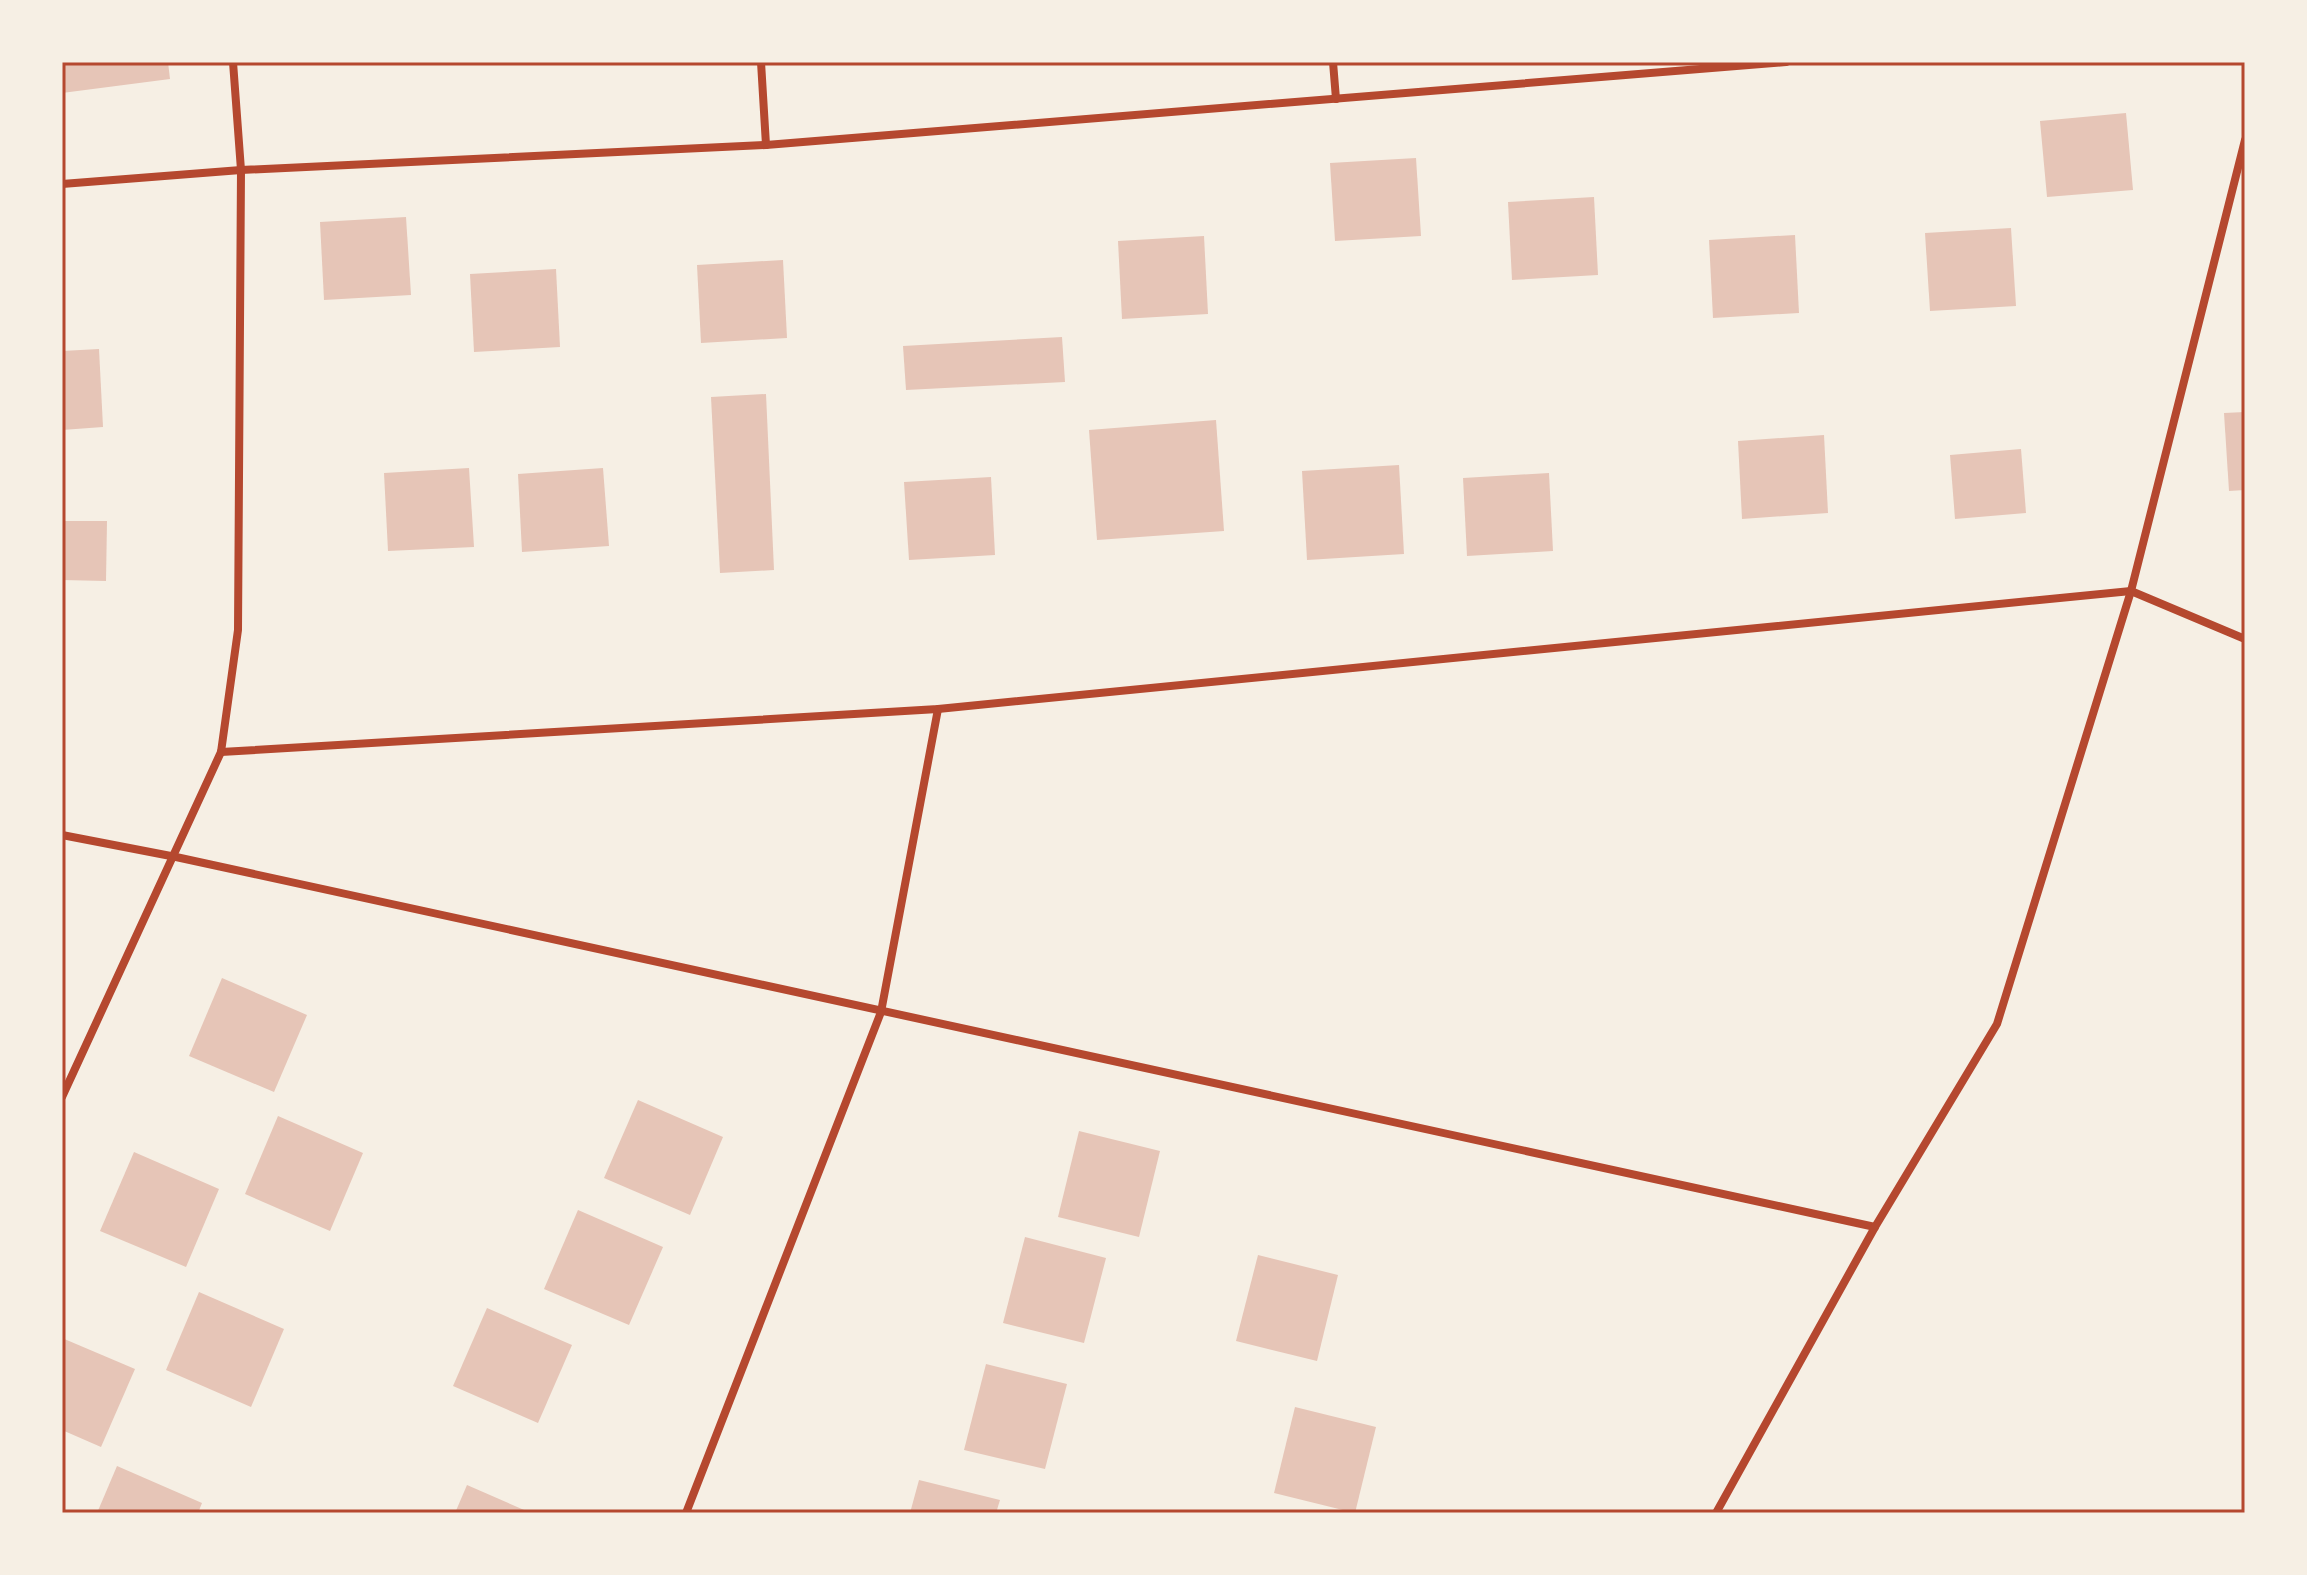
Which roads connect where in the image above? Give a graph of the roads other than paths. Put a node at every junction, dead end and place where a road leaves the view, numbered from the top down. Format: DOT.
graph roads {
  1 [pos="233,62"];
  2 [pos="761,62"];
  3 [pos="1333,62"];
  4 [pos="1786,62"];
  5 [pos="1336,99"];
  6 [pos="2245,140"];
  7 [pos="766,145"];
  8 [pos="241,170"];
  9 [pos="62,184"];
  10 [pos="2131,591"];
  11 [pos="2245,639"];
  12 [pos="938,709"];
  13 [pos="221,752"];
  14 [pos="62,835"];
  15 [pos="176,857"];
  16 [pos="881,1012"];
  17 [pos="62,1097"];
  18 [pos="1875,1227"];
  19 [pos="686,1513"];
  20 [pos="1716,1513"];
  1 -- 8 [label="street"];
  2 -- 7 [label="street"];
  3 -- 5 [label="street"];
  4 -- 5 [label="street"];
  5 -- 7 [label="street"];
  6 -- 10 [label="street"];
  7 -- 8 [label="street"];
  8 -- 9 [label="street"];
  8 -- 13 [label="street"];
  10 -- 11 [label="street"];
  10 -- 12 [label="street"];
  10 -- 18 [label="street"];
  12 -- 13 [label="street"];
  12 -- 16 [label="street"];
  13 -- 15 [label="street"];
  14 -- 15 [label="street"];
  15 -- 16 [label="street"];
  15 -- 17 [label="street"];
  16 -- 18 [label="street"];
  16 -- 19 [label="street"];
  18 -- 20 [label="street"];
}
